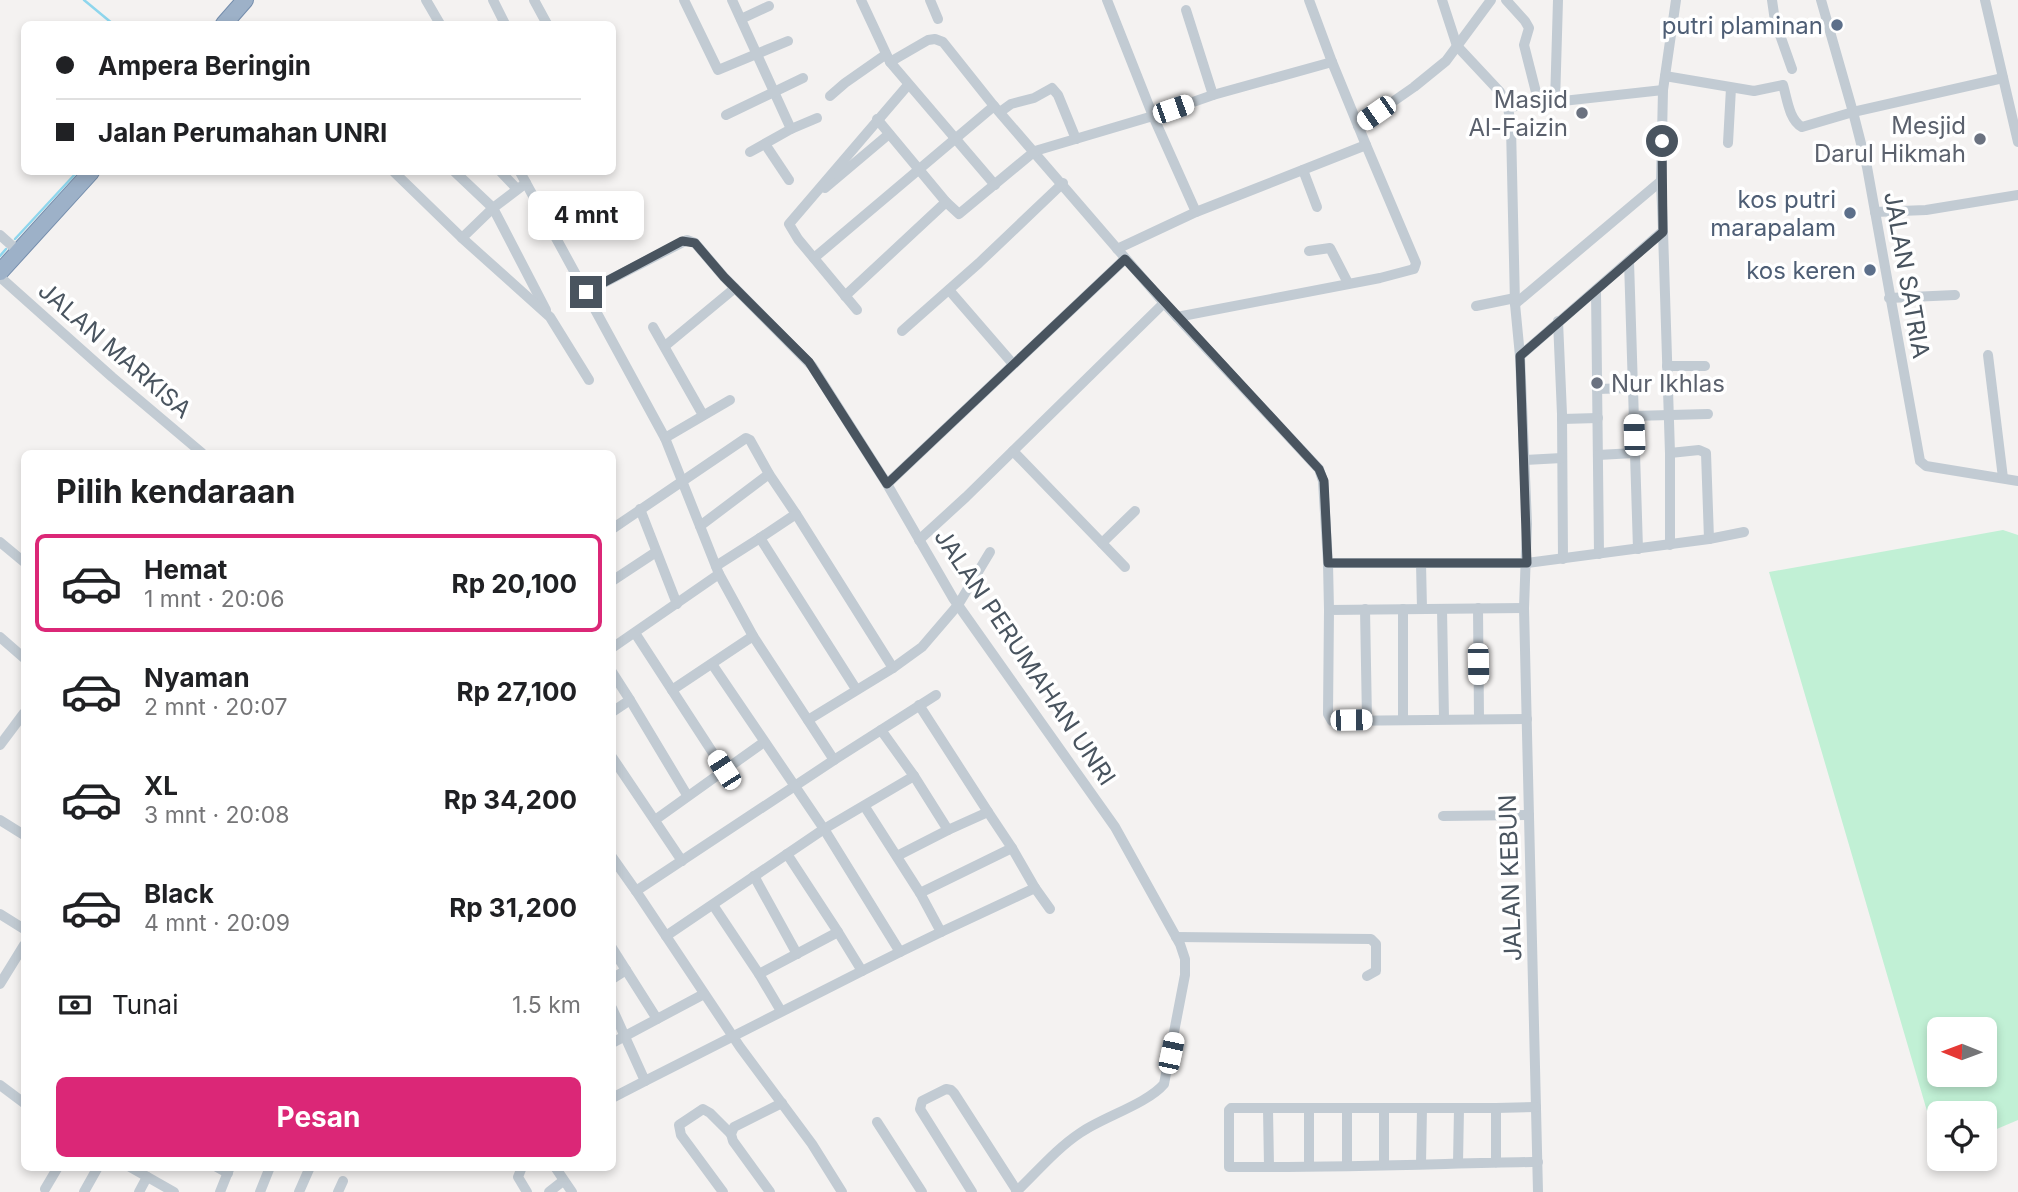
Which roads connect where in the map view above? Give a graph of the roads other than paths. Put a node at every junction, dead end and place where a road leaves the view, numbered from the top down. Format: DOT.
graph roads {
  1 [pos="246,0"];
  2 [pos="426,0"];
  3 [pos="534,0"];
  4 [pos="684,0"];
  5 [pos="732,0"];
  6 [pos="861,0"];
  7 [pos="930,0"];
  8 [pos="1107,0"];
  9 [pos="1309,0"];
  10 [pos="1442,0"];
  11 [pos="1491,0"];
  12 [pos="1506,0"];
  13 [pos="1558,0"];
  14 [pos="1676,0"];
  15 [pos="1772,0"];
  16 [pos="1821,0"];
  17 [pos="1985,0"];
  18 [pos="498,1"];
  19 [pos="769,6"];
  20 [pos="1186,10"];
  21 [pos="741,19"];
  22 [pos="938,19"];
  23 [pos="227,21"];
  24 [pos="438,21"];
  25 [pos="504,21"];
  26 [pos="545,21"];
  27 [pos="788,41"];
  28 [pos="1457,46"];
  29 [pos="758,55"];
  30 [pos="887,58"];
  31 [pos="1332,62"];
  32 [pos="1792,69"];
  33 [pos="1665,76"];
  34 [pos="803,78"];
  35 [pos="2003,78"];
  36 [pos="908,85"];
  37 [pos="1731,88"];
  38 [pos="1663,90"];
  39 [pos="775,91"];
  40 [pos="1213,95"];
  41 [pos="830,96"];
  42 [pos="1555,103"];
  43 [pos="1539,104"];
  44 [pos="1508,107"];
  45 [pos="997,109"];
  46 [pos="1853,112"];
  47 [pos="726,115"];
  48 [pos="1153,116"];
  49 [pos="817,118"];
  50 [pos="877,119"];
  51 [pos="789,125"];
  52 [pos="1358,126"];
  53 [pos="889,134"];
  54 [pos="954,139"];
  55 [pos="1076,139"];
  56 [pos="2018,142"];
  57 [pos="1728,143"];
  58 [pos="765,144"];
  59 [pos="1366,145"];
  60 [pos="1035,151"];
  61 [pos="750,152"];
  62 [pos="919,169"];
  63 [pos="1303,170"];
  64 [pos="88,175"];
  65 [pos="397,175"];
  66 [pos="458,175"];
  67 [pos="506,175"];
  68 [pos="520,175"];
  69 [pos="789,180"];
  70 [pos="1661,181"];
  71 [pos="1063,183"];
  72 [pos="995,184"];
  73 [pos="522,186"];
  74 [pos="2018,195"];
  75 [pos="808,201"];
  76 [pos="946,202"];
  77 [pos="1317,207"];
  78 [pos="493,208"];
  79 [pos="1196,212"];
  80 [pos="1875,212"];
  81 [pos="1663,232"];
  82 [pos="0,234"];
  83 [pos="463,238"];
  84 [pos="1117,249"];
  85 [pos="1309,251"];
  86 [pos="19,252"];
  87 [pos="814,258"];
  88 [pos="1125,259"];
  89 [pos="1629,261"];
  90 [pos="0,275"];
  91 [pos="1348,283"];
  92 [pos="735,288"];
  93 [pos="949,290"];
  94 [pos="1596,290"];
  95 [pos="586,292"];
  96 [pos="1955,295"];
  97 [pos="845,296"];
  98 [pos="1889,298"];
  99 [pos="1515,301"];
  100 [pos="1164,303"];
  101 [pos="1476,306"];
  102 [pos="857,310"];
  103 [pos="550,317"];
  104 [pos="1177,317"];
  105 [pos="1558,321"];
  106 [pos="653,327"];
  107 [pos="902,331"];
  108 [pos="665,346"];
  109 [pos="1988,355"];
  110 [pos="1520,356"];
  111 [pos="1013,364"];
  112 [pos="1667,366"];
  113 [pos="1705,366"];
  114 [pos="589,380"];
  115 [pos="1632,388"];
  116 [pos="1597,389"];
  117 [pos="730,400"];
  118 [pos="1708,414"];
  119 [pos="704,415"];
  120 [pos="1668,415"];
  121 [pos="1633,416"];
  122 [pos="1598,418"];
  123 [pos="1562,419"];
  124 [pos="665,438"];
  125 [pos="198,450"];
  126 [pos="1013,451"];
  127 [pos="1634,453"];
  128 [pos="1670,453"];
  129 [pos="1598,455"];
  130 [pos="1562,458"];
  131 [pos="1525,460"];
  132 [pos="769,474"];
  133 [pos="2003,478"];
  134 [pos="682,481"];
  135 [pos="2018,481"];
  136 [pos="887,484"];
  137 [pos="640,509"];
  138 [pos="1135,511"];
  139 [pos="796,514"];
  140 [pos="616,526"];
  141 [pos="700,526"];
  142 [pos="1744,532"];
  143 [pos="760,538"];
  144 [pos="1709,539"];
  145 [pos="919,540"];
  146 [pos="0,542"];
  147 [pos="1102,543"];
  148 [pos="1670,545"];
  149 [pos="1638,549"];
  150 [pos="656,551"];
  151 [pos="990,552"];
  152 [pos="1599,554"];
  153 [pos="1563,559"];
  154 [pos="21,560"];
  155 [pos="1328,563"];
  156 [pos="1421,563"];
  157 [pos="1527,563"];
  158 [pos="1125,567"];
  159 [pos="717,570"];
  160 [pos="616,578"];
  161 [pos="677,604"];
  162 [pos="958,605"];
  163 [pos="1478,608"];
  164 [pos="1524,608"];
  165 [pos="1365,609"];
  166 [pos="1403,609"];
  167 [pos="1422,609"];
  168 [pos="1442,609"];
  169 [pos="1329,610"];
  170 [pos="635,634"];
  171 [pos="753,636"];
  172 [pos="0,637"];
  173 [pos="616,646"];
  174 [pos="21,655"];
  175 [pos="712,664"];
  176 [pos="893,668"];
  177 [pos="616,678"];
  178 [pos="856,689"];
  179 [pos="672,690"];
  180 [pos="936,695"];
  181 [pos="630,700"];
  182 [pos="919,705"];
  183 [pos="616,709"];
  184 [pos="21,717"];
  185 [pos="1444,719"];
  186 [pos="1479,719"];
  187 [pos="1527,719"];
  188 [pos="808,720"];
  189 [pos="1367,720"];
  190 [pos="1403,720"];
  191 [pos="881,730"];
  192 [pos="764,742"];
  193 [pos="0,745"];
  194 [pos="834,760"];
  195 [pos="616,763"];
  196 [pos="724,770"];
  197 [pos="914,776"];
  198 [pos="794,786"];
  199 [pos="688,795"];
  200 [pos="865,807"];
  201 [pos="988,812"];
  202 [pos="1529,815"];
  203 [pos="1443,816"];
  204 [pos="0,820"];
  205 [pos="655,820"];
  206 [pos="824,829"];
  207 [pos="948,830"];
  208 [pos="21,833"];
  209 [pos="1012,848"];
  210 [pos="786,854"];
  211 [pos="897,856"];
  212 [pos="682,861"];
  213 [pos="616,863"];
  214 [pos="754,876"];
  215 [pos="1035,888"];
  216 [pos="636,891"];
  217 [pos="920,893"];
  218 [pos="713,905"];
  219 [pos="1050,909"];
  220 [pos="0,914"];
  221 [pos="21,927"];
  222 [pos="838,932"];
  223 [pos="941,932"];
  224 [pos="666,936"];
  225 [pos="1176,937"];
  226 [pos="21,949"];
  227 [pos="900,952"];
  228 [pos="616,954"];
  229 [pos="797,954"];
  230 [pos="626,970"];
  231 [pos="862,971"];
  232 [pos="759,974"];
  233 [pos="616,976"];
  234 [pos="1367,976"];
  235 [pos="0,984"];
  236 [pos="704,994"];
  237 [pos="781,1012"];
  238 [pos="616,1018"];
  239 [pos="657,1019"];
  240 [pos="733,1036"];
  241 [pos="624,1037"];
  242 [pos="616,1042"];
  243 [pos="645,1081"];
  244 [pos="0,1085"];
  245 [pos="616,1096"];
  246 [pos="21,1101"];
  247 [pos="782,1103"];
  248 [pos="1536,1107"];
  249 [pos="1384,1108"];
  250 [pos="1422,1108"];
  251 [pos="1496,1108"];
  252 [pos="1268,1109"];
  253 [pos="1309,1109"];
  254 [pos="1347,1109"];
  255 [pos="1459,1110"];
  256 [pos="877,1122"];
  257 [pos="731,1134"];
  258 [pos="1538,1162"];
  259 [pos="1458,1163"];
  260 [pos="1496,1163"];
  261 [pos="1384,1164"];
  262 [pos="1421,1164"];
  263 [pos="1347,1165"];
  264 [pos="1269,1166"];
  265 [pos="1309,1166"];
  266 [pos="55,1171"];
  267 [pos="96,1171"];
  268 [pos="137,1171"];
  269 [pos="229,1171"];
  270 [pos="268,1171"];
  271 [pos="308,1171"];
  272 [pos="521,1171"];
  273 [pos="557,1171"];
  274 [pos="147,1177"];
  275 [pos="343,1181"];
  276 [pos="563,1181"];
  277 [pos="44,1188"];
  278 [pos="84,1192"];
  279 [pos="139,1192"];
  280 [pos="174,1192"];
  281 [pos="220,1192"];
  282 [pos="260,1192"];
  283 [pos="299,1192"];
  284 [pos="338,1192"];
  285 [pos="527,1192"];
  286 [pos="549,1192"];
  287 [pos="572,1192"];
  288 [pos="723,1192"];
  289 [pos="770,1192"];
  290 [pos="842,1192"];
  291 [pos="922,1192"];
  292 [pos="972,1192"];
  293 [pos="1017,1192"];
  294 [pos="1538,1192"];
  1 -- 23 [label="highway"];
  2 -- 24 [label="street"];
  3 -- 26 [label="street"];
  4 -- 29 [label="street"];
  5 -- 21 [label="street"];
  6 -- 30 [label="street"];
  7 -- 22 [label="street"];
  8 -- 48 [label="street"];
  9 -- 31 [label="street"];
  10 -- 28 [label="street"];
  11 -- 28 [label="street"];
  12 -- 43 [label="street"];
  13 -- 42 [label="street"];
  14 -- 33 [label="street"];
  15 -- 32 [label="street"];
  16 -- 46 [label="street, JALAN SATRIA"];
  17 -- 35 [label="street"];
  18 -- 25 [label="street"];
  19 -- 21 [label="street"];
  20 -- 40 [label="street"];
  21 -- 29 [label="street"];
  27 -- 29 [label="street"];
  28 -- 44 [label="street"];
  28 -- 52 [label="street"];
  29 -- 39 [label="street"];
  30 -- 36 [label="street"];
  30 -- 41 [label="street"];
  30 -- 45 [label="street"];
  31 -- 40 [label="street"];
  31 -- 52 [label="street"];
  33 -- 37 [label="street"];
  33 -- 38 [label="street"];
  34 -- 39 [label="street"];
  35 -- 46 [label="street"];
  35 -- 56 [label="street"];
  36 -- 50 [label="street"];
  36 -- 54 [label="street"];
  37 -- 46 [label="street"];
  37 -- 57 [label="street"];
  38 -- 42 [label="street"];
  38 -- 70 [label="street"];
  39 -- 47 [label="street"];
  39 -- 51 [label="street"];
  40 -- 48 [label="street"];
  42 -- 43 [label="street"];
  43 -- 44 [label="street"];
  44 -- 99 [label="street, JALAN KEBUN"];
  45 -- 54 [label="street"];
  45 -- 55 [label="street"];
  45 -- 60 [label="street"];
  46 -- 80 [label="street, JALAN SATRIA"];
  48 -- 55 [label="street"];
  48 -- 79 [label="street"];
  49 -- 51 [label="street"];
  50 -- 53 [label="street"];
  50 -- 75 [label="street"];
  51 -- 58 [label="street"];
  52 -- 59 [label="street"];
  53 -- 62 [label="street"];
  53 -- 75 [label="street"];
  54 -- 62 [label="street"];
  54 -- 72 [label="street"];
  55 -- 60 [label="street"];
  58 -- 61 [label="street"];
  58 -- 69 [label="street"];
  59 -- 63 [label="street"];
  59 -- 91 [label="street"];
  60 -- 71 [label="street"];
  60 -- 72 [label="street"];
  62 -- 76 [label="street"];
  62 -- 87 [label="street"];
  63 -- 77 [label="street"];
  63 -- 79 [label="street"];
  64 -- 86 [label="highway"];
  65 -- 83 [label="street"];
  66 -- 78 [label="street"];
  67 -- 73 [label="street"];
  68 -- 73 [label="street"];
  70 -- 81 [label="street"];
  70 -- 99 [label="street"];
  71 -- 84 [label="street"];
  71 -- 93 [label="street"];
  72 -- 76 [label="street"];
  73 -- 78 [label="street"];
  73 -- 95 [label="street"];
  74 -- 80 [label="street"];
  75 -- 87 [label="street"];
  76 -- 97 [label="street"];
  78 -- 83 [label="street"];
  78 -- 103 [label="street"];
  79 -- 84 [label="street"];
  80 -- 98 [label="street, JALAN SATRIA"];
  81 -- 89 [label="street"];
  81 -- 112 [label="street"];
  82 -- 86 [label="street"];
  83 -- 103 [label="street"];
  84 -- 88 [label="street"];
  85 -- 91 [label="street"];
  86 -- 90 [label="highway"];
  87 -- 97 [label="street"];
  88 -- 100 [label="street"];
  88 -- 111 [label="street"];
  89 -- 94 [label="street"];
  89 -- 115 [label="street"];
  90 -- 125 [label="street, JALAN MARKISA"];
  91 -- 104 [label="street"];
  92 -- 95 [label="street, JALAN PERUMAHAN UNRI"];
  92 -- 108 [label="street"];
  92 -- 136 [label="street, JALAN PERUMAHAN UNRI"];
  93 -- 107 [label="street"];
  93 -- 111 [label="street"];
  94 -- 105 [label="street"];
  94 -- 116 [label="street"];
  95 -- 124 [label="street"];
  96 -- 98 [label="street"];
  97 -- 102 [label="street"];
  98 -- 133 [label="street, JALAN SATRIA"];
  99 -- 101 [label="street"];
  99 -- 110 [label="street, JALAN KEBUN"];
  100 -- 104 [label="street"];
  100 -- 126 [label="street"];
  103 -- 114 [label="street"];
  104 -- 155 [label="street"];
  105 -- 110 [label="street"];
  105 -- 123 [label="street"];
  106 -- 108 [label="street"];
  108 -- 119 [label="street"];
  109 -- 133 [label="street"];
  110 -- 131 [label="street, JALAN KEBUN"];
  111 -- 136 [label="street"];
  112 -- 113 [label="street"];
  112 -- 120 [label="street"];
  115 -- 116 [label="street"];
  115 -- 121 [label="street"];
  116 -- 122 [label="street"];
  117 -- 119 [label="street"];
  118 -- 120 [label="street"];
  119 -- 124 [label="street"];
  120 -- 121 [label="street"];
  120 -- 128 [label="street"];
  121 -- 127 [label="street"];
  122 -- 123 [label="street"];
  122 -- 129 [label="street"];
  123 -- 130 [label="street"];
  124 -- 134 [label="street"];
  126 -- 145 [label="street"];
  126 -- 147 [label="street"];
  127 -- 129 [label="street"];
  127 -- 149 [label="street"];
  128 -- 144 [label="street"];
  128 -- 148 [label="street"];
  129 -- 152 [label="street"];
  130 -- 131 [label="street"];
  130 -- 153 [label="street"];
  131 -- 157 [label="street, JALAN KEBUN"];
  132 -- 134 [label="street"];
  132 -- 139 [label="street"];
  132 -- 141 [label="street"];
  133 -- 135 [label="street, JALAN SATRIA"];
  134 -- 137 [label="street"];
  134 -- 141 [label="street"];
  136 -- 145 [label="street, JALAN PERUMAHAN UNRI"];
  137 -- 140 [label="street"];
  137 -- 150 [label="street"];
  138 -- 147 [label="street"];
  139 -- 143 [label="street"];
  139 -- 176 [label="street"];
  141 -- 159 [label="street"];
  142 -- 144 [label="street"];
  143 -- 159 [label="street"];
  143 -- 178 [label="street"];
  144 -- 148 [label="street"];
  145 -- 162 [label="street, JALAN PERUMAHAN UNRI"];
  146 -- 154 [label="street"];
  147 -- 158 [label="street"];
  148 -- 149 [label="street"];
  149 -- 152 [label="street"];
  150 -- 160 [label="street"];
  150 -- 161 [label="street"];
  151 -- 162 [label="street"];
  152 -- 153 [label="street"];
  153 -- 157 [label="street"];
  155 -- 156 [label="street"];
  155 -- 169 [label="street"];
  156 -- 157 [label="street"];
  156 -- 167 [label="street"];
  157 -- 164 [label="street, JALAN KEBUN"];
  159 -- 161 [label="street"];
  159 -- 171 [label="street"];
  161 -- 170 [label="street"];
  162 -- 176 [label="street"];
  162 -- 225 [label="street, JALAN PERUMAHAN UNRI"];
  163 -- 164 [label="street"];
  163 -- 168 [label="street"];
  163 -- 186 [label="street"];
  164 -- 187 [label="street, JALAN KEBUN"];
  165 -- 166 [label="street"];
  165 -- 169 [label="street"];
  165 -- 189 [label="street"];
  166 -- 167 [label="street"];
  166 -- 190 [label="street"];
  167 -- 168 [label="street"];
  168 -- 185 [label="street"];
  169 -- 189 [label="street"];
  170 -- 173 [label="street"];
  170 -- 179 [label="street"];
  171 -- 175 [label="street"];
  171 -- 188 [label="street"];
  172 -- 174 [label="street"];
  175 -- 179 [label="street"];
  175 -- 192 [label="street"];
  176 -- 178 [label="street"];
  177 -- 181 [label="street"];
  178 -- 188 [label="street"];
  179 -- 196 [label="street"];
  180 -- 182 [label="street"];
  181 -- 183 [label="street"];
  181 -- 199 [label="street"];
  182 -- 191 [label="street"];
  182 -- 201 [label="street"];
  184 -- 193 [label="street"];
  185 -- 186 [label="street"];
  185 -- 190 [label="street"];
  186 -- 187 [label="street"];
  187 -- 202 [label="street, JALAN KEBUN"];
  188 -- 194 [label="street"];
  189 -- 190 [label="street"];
  191 -- 194 [label="street"];
  191 -- 197 [label="street"];
  192 -- 196 [label="street"];
  192 -- 198 [label="street"];
  194 -- 198 [label="street"];
  195 -- 205 [label="street"];
  196 -- 199 [label="street"];
  197 -- 200 [label="street"];
  197 -- 207 [label="street"];
  198 -- 206 [label="street"];
  198 -- 212 [label="street"];
  199 -- 205 [label="street"];
  200 -- 206 [label="street"];
  200 -- 211 [label="street"];
  201 -- 207 [label="street"];
  201 -- 209 [label="street"];
  202 -- 203 [label="street"];
  202 -- 248 [label="street, JALAN KEBUN"];
  204 -- 208 [label="street"];
  205 -- 212 [label="street"];
  206 -- 210 [label="street"];
  206 -- 227 [label="street"];
  207 -- 211 [label="street"];
  209 -- 215 [label="street"];
  209 -- 217 [label="street"];
  210 -- 214 [label="street"];
  210 -- 222 [label="street"];
  211 -- 217 [label="street"];
  212 -- 216 [label="street"];
  213 -- 216 [label="street"];
  214 -- 218 [label="street"];
  214 -- 229 [label="street"];
  215 -- 219 [label="street"];
  215 -- 223 [label="street"];
  216 -- 224 [label="street"];
  217 -- 223 [label="street"];
  218 -- 224 [label="street"];
  218 -- 232 [label="street"];
  220 -- 221 [label="street"];
  222 -- 229 [label="street"];
  222 -- 231 [label="street"];
  223 -- 227 [label="street"];
  224 -- 236 [label="street"];
  225 -- 234 [label="street"];
  225 -- 293 [label="street, JALAN PERUMAHAN UNRI"];
  226 -- 235 [label="street"];
  227 -- 231 [label="street"];
  228 -- 230 [label="street"];
  229 -- 232 [label="street"];
  230 -- 233 [label="street"];
  230 -- 239 [label="street"];
  231 -- 237 [label="street"];
  232 -- 237 [label="street"];
  236 -- 239 [label="street"];
  236 -- 240 [label="street"];
  237 -- 240 [label="street"];
  238 -- 241 [label="street"];
  239 -- 241 [label="street"];
  240 -- 243 [label="street"];
  240 -- 247 [label="street"];
  241 -- 242 [label="street"];
  241 -- 243 [label="street"];
  243 -- 245 [label="street"];
  244 -- 246 [label="street"];
  247 -- 257 [label="street"];
  247 -- 290 [label="street"];
  248 -- 251 [label="street"];
  248 -- 258 [label="street, JALAN KEBUN"];
  249 -- 250 [label="street"];
  249 -- 254 [label="street"];
  249 -- 261 [label="street"];
  250 -- 255 [label="street"];
  250 -- 262 [label="street"];
  251 -- 255 [label="street"];
  251 -- 260 [label="street"];
  252 -- 253 [label="street"];
  252 -- 264 [label="street"];
  252 -- 264 [label="street"];
  253 -- 254 [label="street"];
  253 -- 265 [label="street"];
  254 -- 263 [label="street"];
  255 -- 259 [label="street"];
  256 -- 291 [label="street"];
  257 -- 288 [label="street"];
  257 -- 289 [label="street"];
  258 -- 260 [label="street"];
  258 -- 294 [label="street, JALAN KEBUN"];
  259 -- 260 [label="street"];
  259 -- 262 [label="street"];
  261 -- 262 [label="street"];
  261 -- 263 [label="street"];
  263 -- 265 [label="street"];
  264 -- 265 [label="street"];
  266 -- 277 [label="street"];
  267 -- 278 [label="street"];
  268 -- 274 [label="street"];
  269 -- 281 [label="street"];
  270 -- 282 [label="street"];
  271 -- 283 [label="street"];
  272 -- 285 [label="street"];
  273 -- 276 [label="street"];
  274 -- 279 [label="street"];
  274 -- 280 [label="street"];
  275 -- 284 [label="street"];
  276 -- 286 [label="street"];
  276 -- 287 [label="street"];
  292 -- 293 [label="street"];
}
